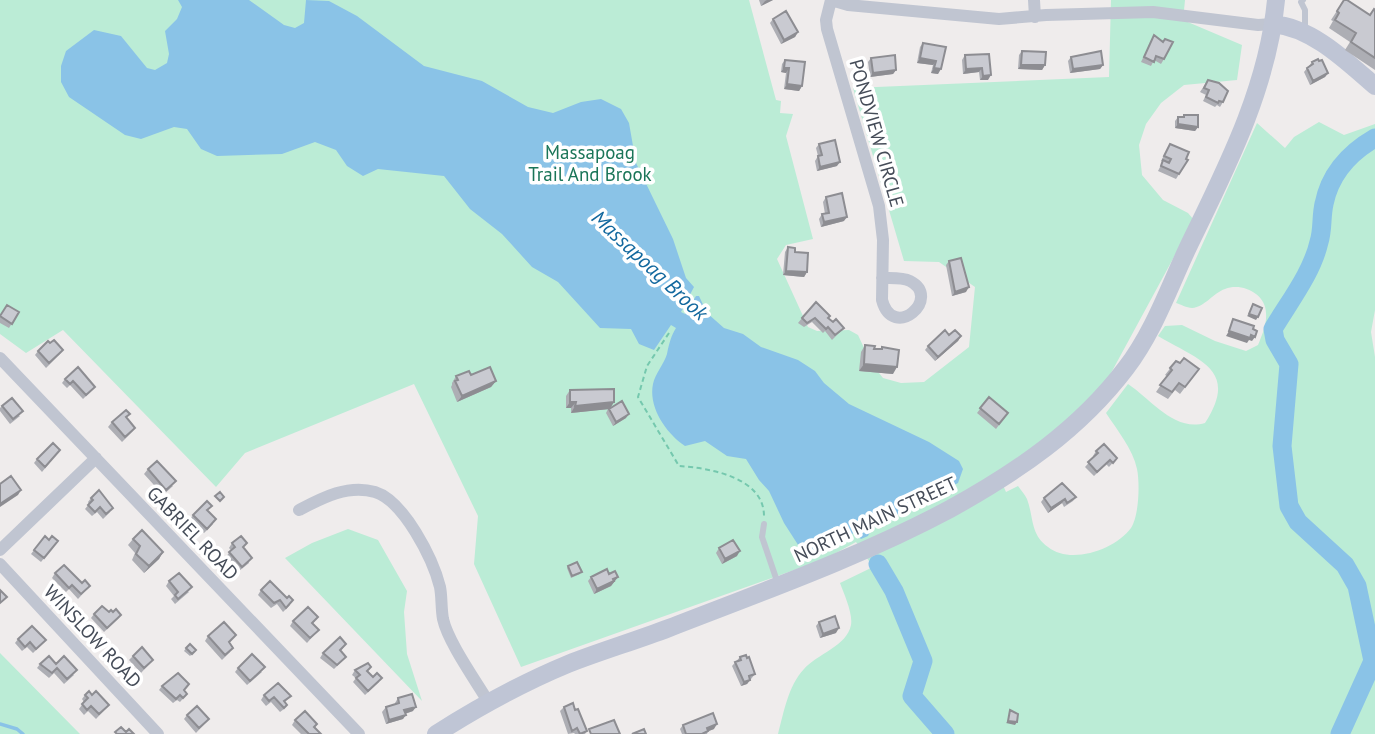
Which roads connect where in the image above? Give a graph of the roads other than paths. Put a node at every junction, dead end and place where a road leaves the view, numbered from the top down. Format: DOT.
graph roads {
  1 [pos="831,0"];
  2 [pos="1034,0"];
  3 [pos="1276,0"];
  4 [pos="1302,1"];
  5 [pos="1035,17"];
  6 [pos="1273,24"];
  7 [pos="1304,32"];
  8 [pos="1375,86"];
  9 [pos="882,278"];
  10 [pos="0,358"];
  11 [pos="96,458"];
  12 [pos="299,510"];
  13 [pos="764,524"];
  14 [pos="0,550"];
  15 [pos="0,564"];
  16 [pos="779,586"];
  17 [pos="489,703"];
  18 [pos="158,734"];
  19 [pos="359,734"];
  20 [pos="436,734"];
  1 -- 5 [label="street"];
  1 -- 9 [label="street, PONDVIEW CIRCLE"];
  2 -- 5 [label="street"];
  3 -- 6 [label="main road, NORTH MAIN STREET"];
  4 -- 7 [label="lane"];
  5 -- 6 [label="street"];
  6 -- 7 [label="main road"];
  6 -- 16 [label="main road, NORTH MAIN STREET"];
  7 -- 8 [label="main road"];
  10 -- 11 [label="street, GABRIEL ROAD"];
  11 -- 14 [label="street"];
  11 -- 19 [label="street, GABRIEL ROAD"];
  12 -- 17 [label="street"];
  13 -- 16 [label="lane"];
  15 -- 18 [label="street, WINSLOW ROAD"];
  16 -- 17 [label="main road, NORTH MAIN STREET"];
  17 -- 20 [label="main road, NORTH MAIN STREET"];
}
